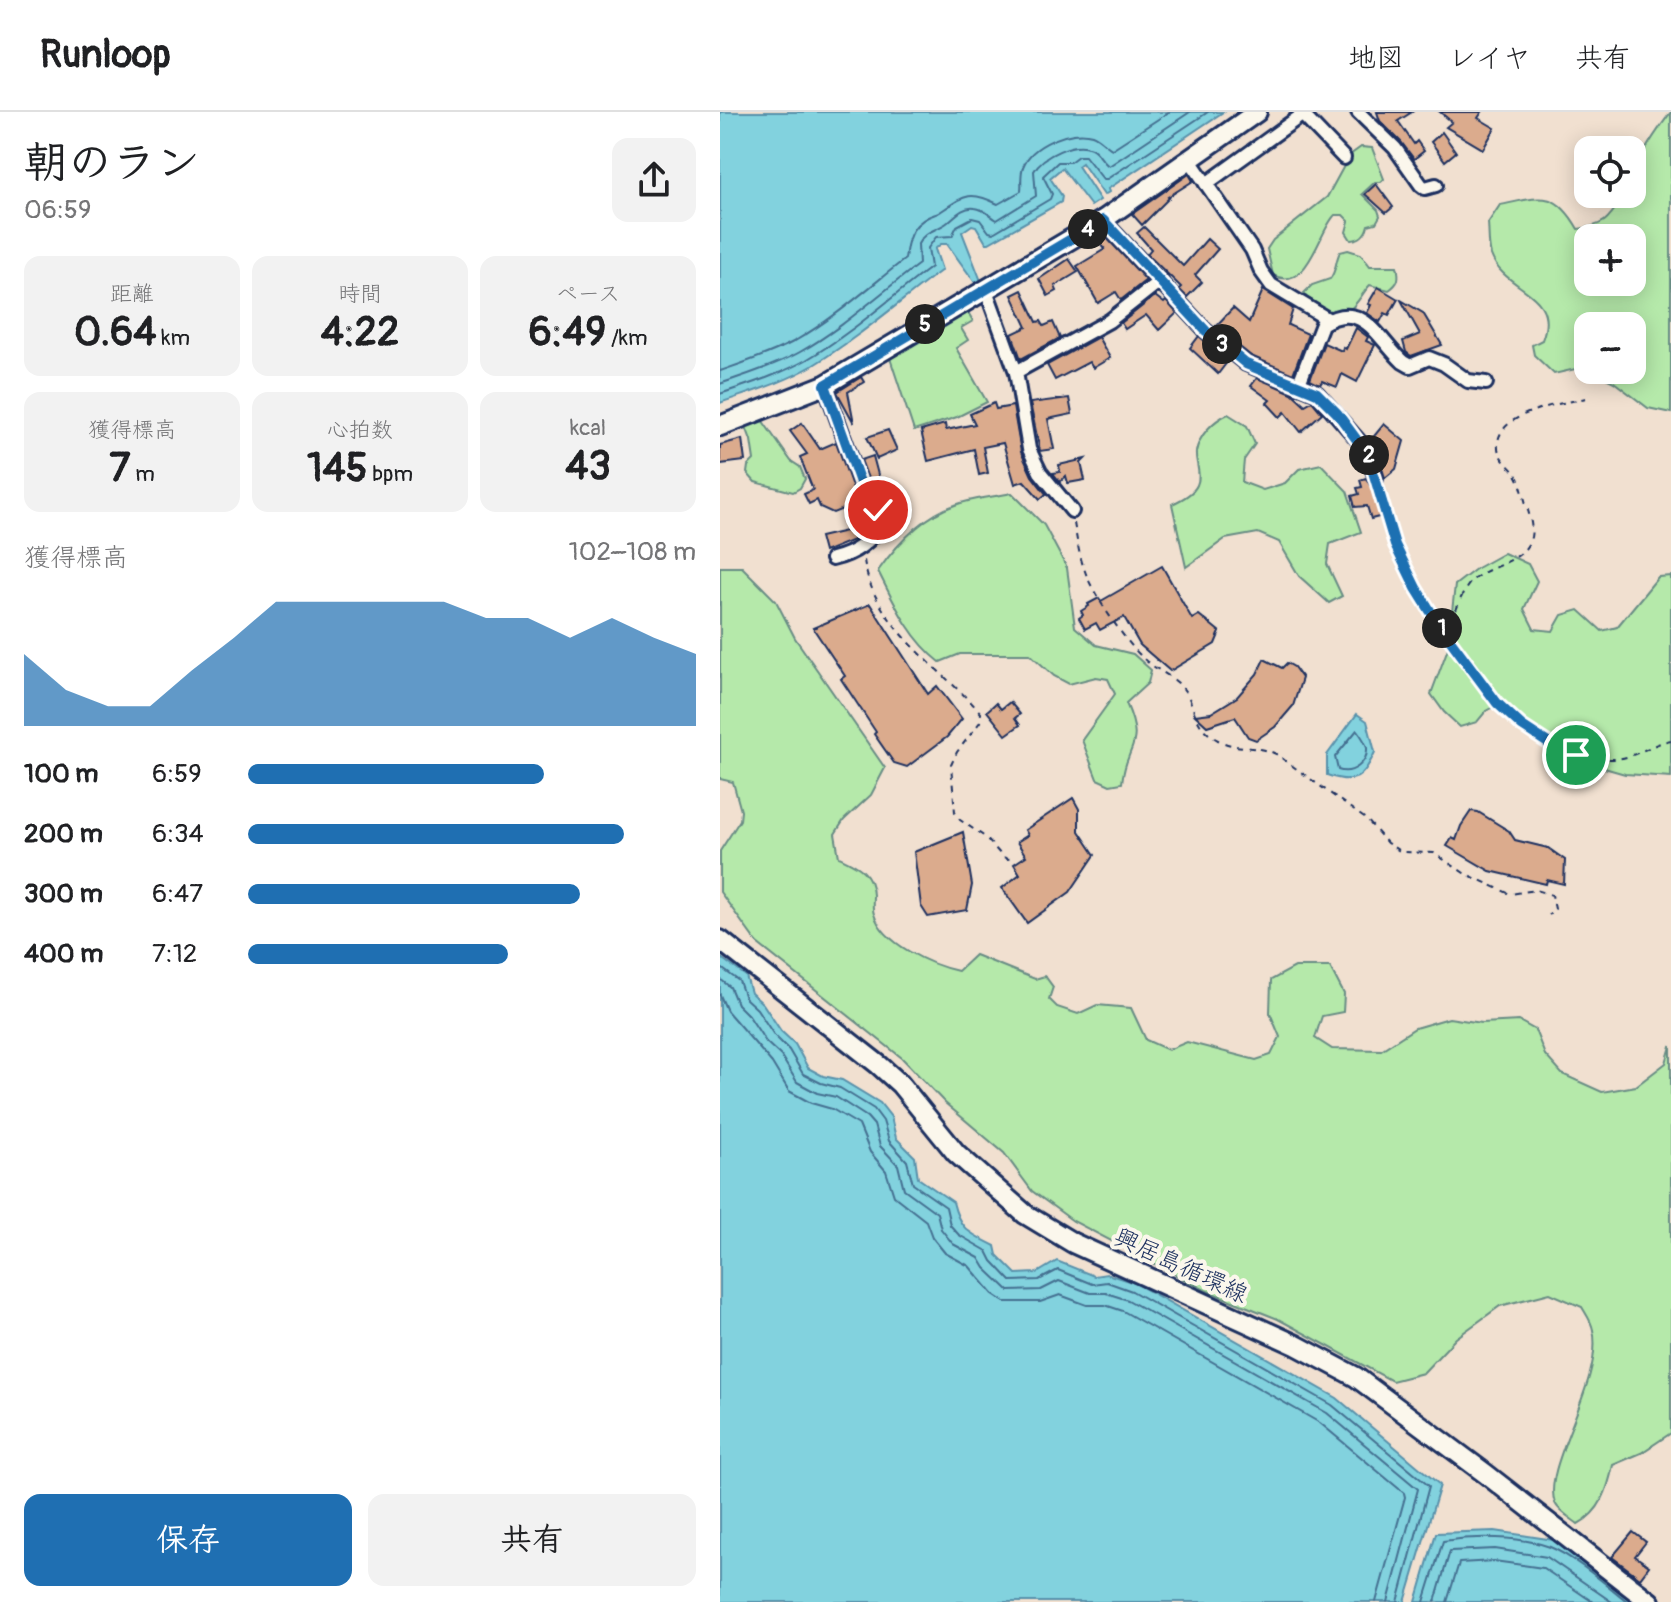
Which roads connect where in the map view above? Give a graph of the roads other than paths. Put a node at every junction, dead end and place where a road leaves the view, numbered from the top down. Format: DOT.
graph roads {
  1 [pos="1257,112"];
  2 [pos="1358,112"];
  3 [pos="1303,113"];
  4 [pos="1344,158"];
  5 [pos="1189,159"];
  6 [pos="1206,184"];
  7 [pos="1436,185"];
  8 [pos="1103,220"];
  9 [pos="1161,280"];
  10 [pos="986,290"];
  11 [pos="1329,320"];
  12 [pos="1016,372"];
  13 [pos="1486,383"];
  14 [pos="825,385"];
  15 [pos="1298,386"];
  16 [pos="720,426"];
  17 [pos="1376,479"];
  18 [pos="1072,511"];
  19 [pos="832,559"];
  20 [pos="720,940"];
  21 [pos="1650,1602"];
  1 -- 5 [label="main road"];
  2 -- 7 [label="street"];
  3 -- 4 [label="street"];
  3 -- 6 [label="street"];
  5 -- 6 [label="street"];
  5 -- 8 [label="main road"];
  6 -- 11 [label="street"];
  8 -- 9 [label="street"];
  8 -- 10 [label="main road"];
  9 -- 12 [label="street"];
  9 -- 15 [label="street"];
  10 -- 12 [label="street"];
  10 -- 14 [label="main road"];
  11 -- 13 [label="street"];
  11 -- 15 [label="street"];
  12 -- 18 [label="street"];
  14 -- 16 [label="main road"];
  14 -- 19 [label="street"];
  15 -- 17 [label="street"];
  20 -- 21 [label="main road, 興居島循環線"];
}
